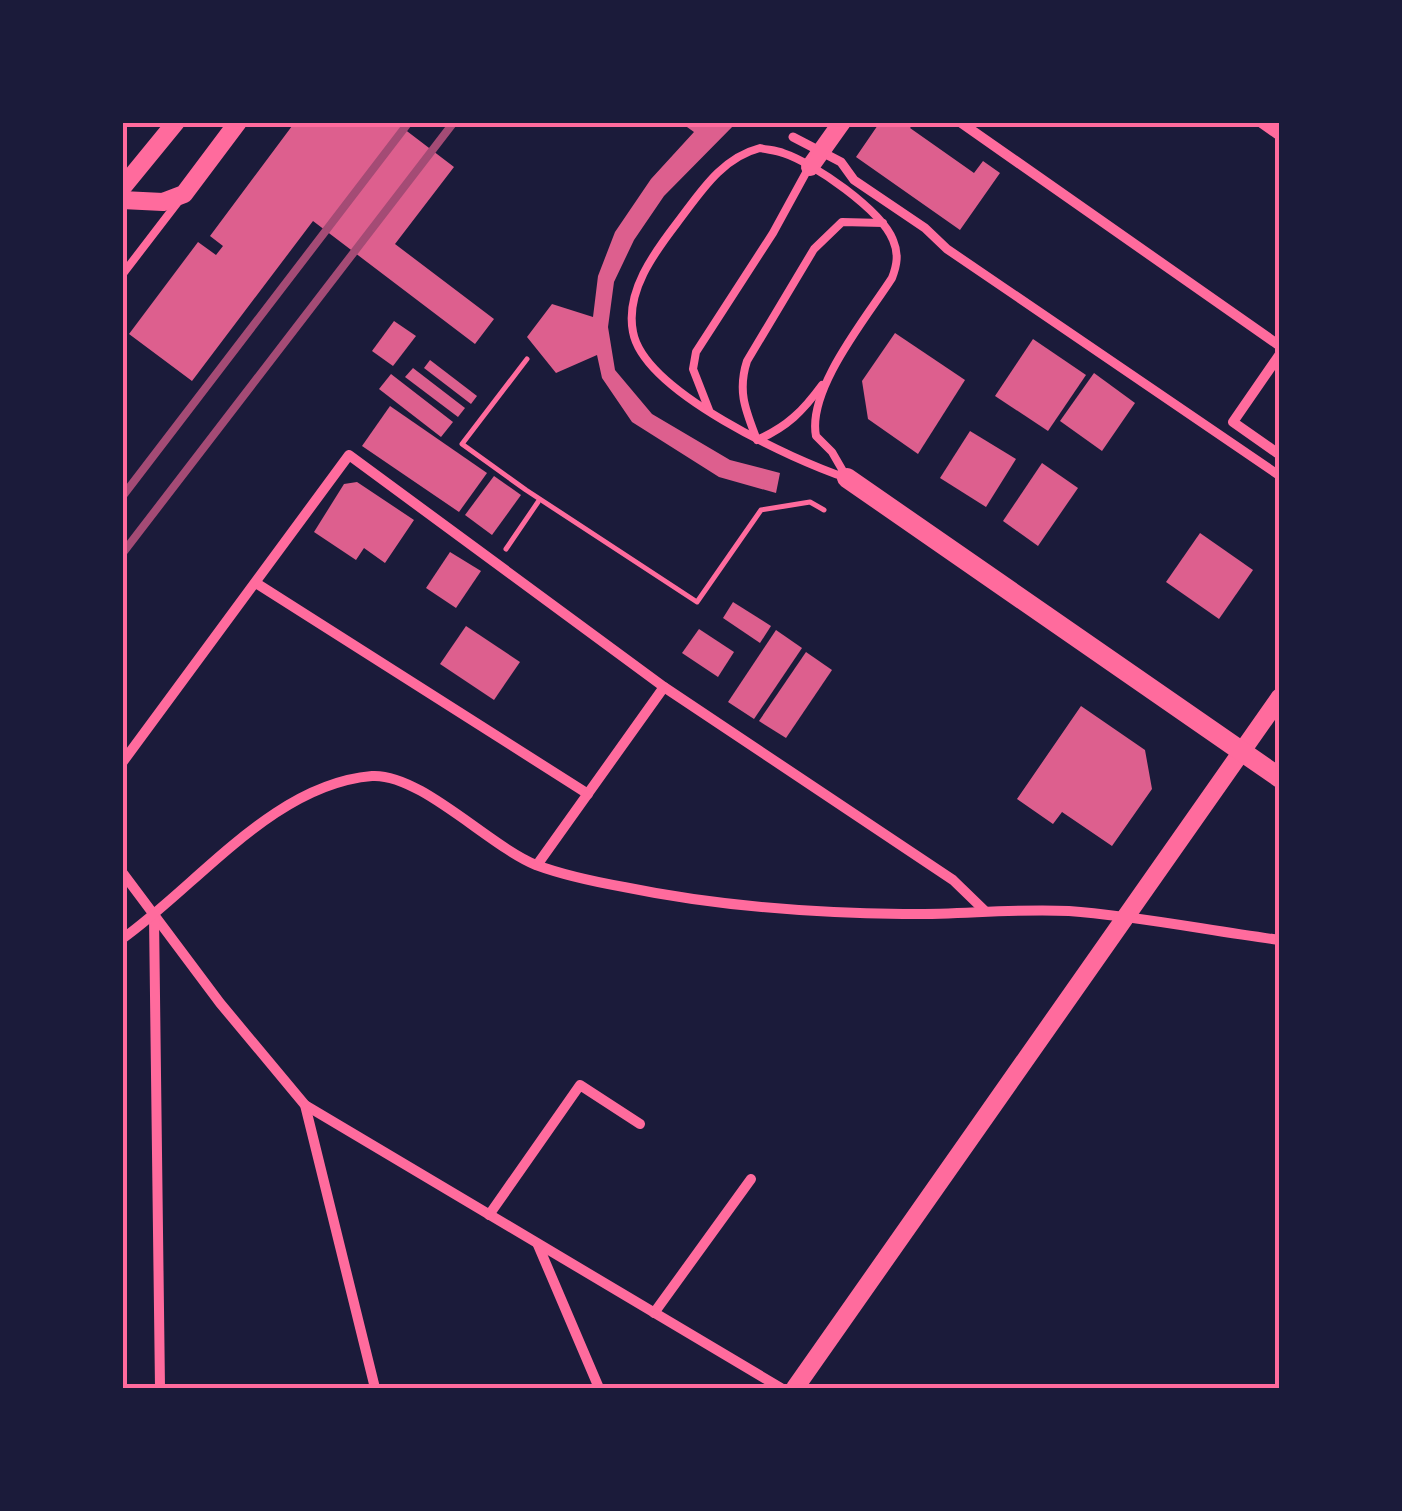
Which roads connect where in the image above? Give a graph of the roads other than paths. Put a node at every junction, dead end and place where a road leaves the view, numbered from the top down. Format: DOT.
graph roads {
  1 [pos="176,122"];
  2 [pos="238,122"];
  3 [pos="842,122"];
  4 [pos="960,122"];
  5 [pos="1260,122"];
  6 [pos="1280,136"];
  7 [pos="794,137"];
  8 [pos="821,150"];
  9 [pos="810,167"];
  10 [pos="122,188"];
  11 [pos="184,194"];
  12 [pos="122,200"];
  13 [pos="883,222"];
  14 [pos="122,251"];
  15 [pos="134,260"];
  16 [pos="122,275"];
  17 [pos="1280,346"];
  18 [pos="1280,354"];
  19 [pos="831,374"];
  20 [pos="709,410"];
  21 [pos="757,440"];
  22 [pos="1280,454"];
  23 [pos="1280,476"];
  24 [pos="847,478"];
  25 [pos="256,583"];
  26 [pos="664,687"];
  27 [pos="1280,698"];
  28 [pos="1242,752"];
  29 [pos="122,763"];
  30 [pos="1280,778"];
  31 [pos="588,794"];
  32 [pos="537,865"];
  33 [pos="122,872"];
  34 [pos="985,911"];
  35 [pos="154,916"];
  36 [pos="1125,919"];
  37 [pos="122,938"];
  38 [pos="1280,940"];
  39 [pos="305,1105"];
  40 [pos="640,1124"];
  41 [pos="751,1180"];
  42 [pos="489,1215"];
  43 [pos="537,1244"];
  44 [pos="654,1313"];
  45 [pos="160,1388"];
  46 [pos="376,1388"];
  47 [pos="599,1388"];
  48 [pos="781,1388"];
  49 [pos="795,1388"];
  1 -- 10 [label="street"];
  2 -- 11 [label="street"];
  3 -- 8 [label="street"];
  4 -- 17 [label="street"];
  5 -- 6 [label="street"];
  7 -- 8 [label="street"];
  8 -- 9 [label="street"];
  8 -- 23 [label="street"];
  9 -- 13 [label="lane"];
  9 -- 20 [label="lane"];
  9 -- 20 [label="lane"];
  11 -- 12 [label="street"];
  11 -- 15 [label="lane"];
  13 -- 19 [label="lane"];
  13 -- 21 [label="lane"];
  14 -- 15 [label="lane"];
  15 -- 16 [label="lane"];
  18 -- 22 [label="street"];
  19 -- 21 [label="lane"];
  19 -- 24 [label="lane"];
  20 -- 21 [label="lane"];
  21 -- 24 [label="lane"];
  24 -- 28 [label="main road"];
  25 -- 26 [label="street"];
  25 -- 29 [label="street"];
  25 -- 31 [label="street"];
  26 -- 31 [label="street"];
  26 -- 34 [label="street"];
  27 -- 28 [label="street"];
  28 -- 30 [label="main road"];
  28 -- 36 [label="street"];
  31 -- 32 [label="street"];
  32 -- 34 [label="street"];
  32 -- 35 [label="street"];
  33 -- 35 [label="street"];
  34 -- 36 [label="street"];
  35 -- 37 [label="street"];
  35 -- 39 [label="street"];
  35 -- 45 [label="street"];
  36 -- 38 [label="street"];
  36 -- 49 [label="street"];
  39 -- 42 [label="street"];
  39 -- 46 [label="street"];
  40 -- 42 [label="street"];
  41 -- 44 [label="street"];
  42 -- 43 [label="street"];
  43 -- 44 [label="street"];
  43 -- 47 [label="street"];
  44 -- 48 [label="street"];
}
